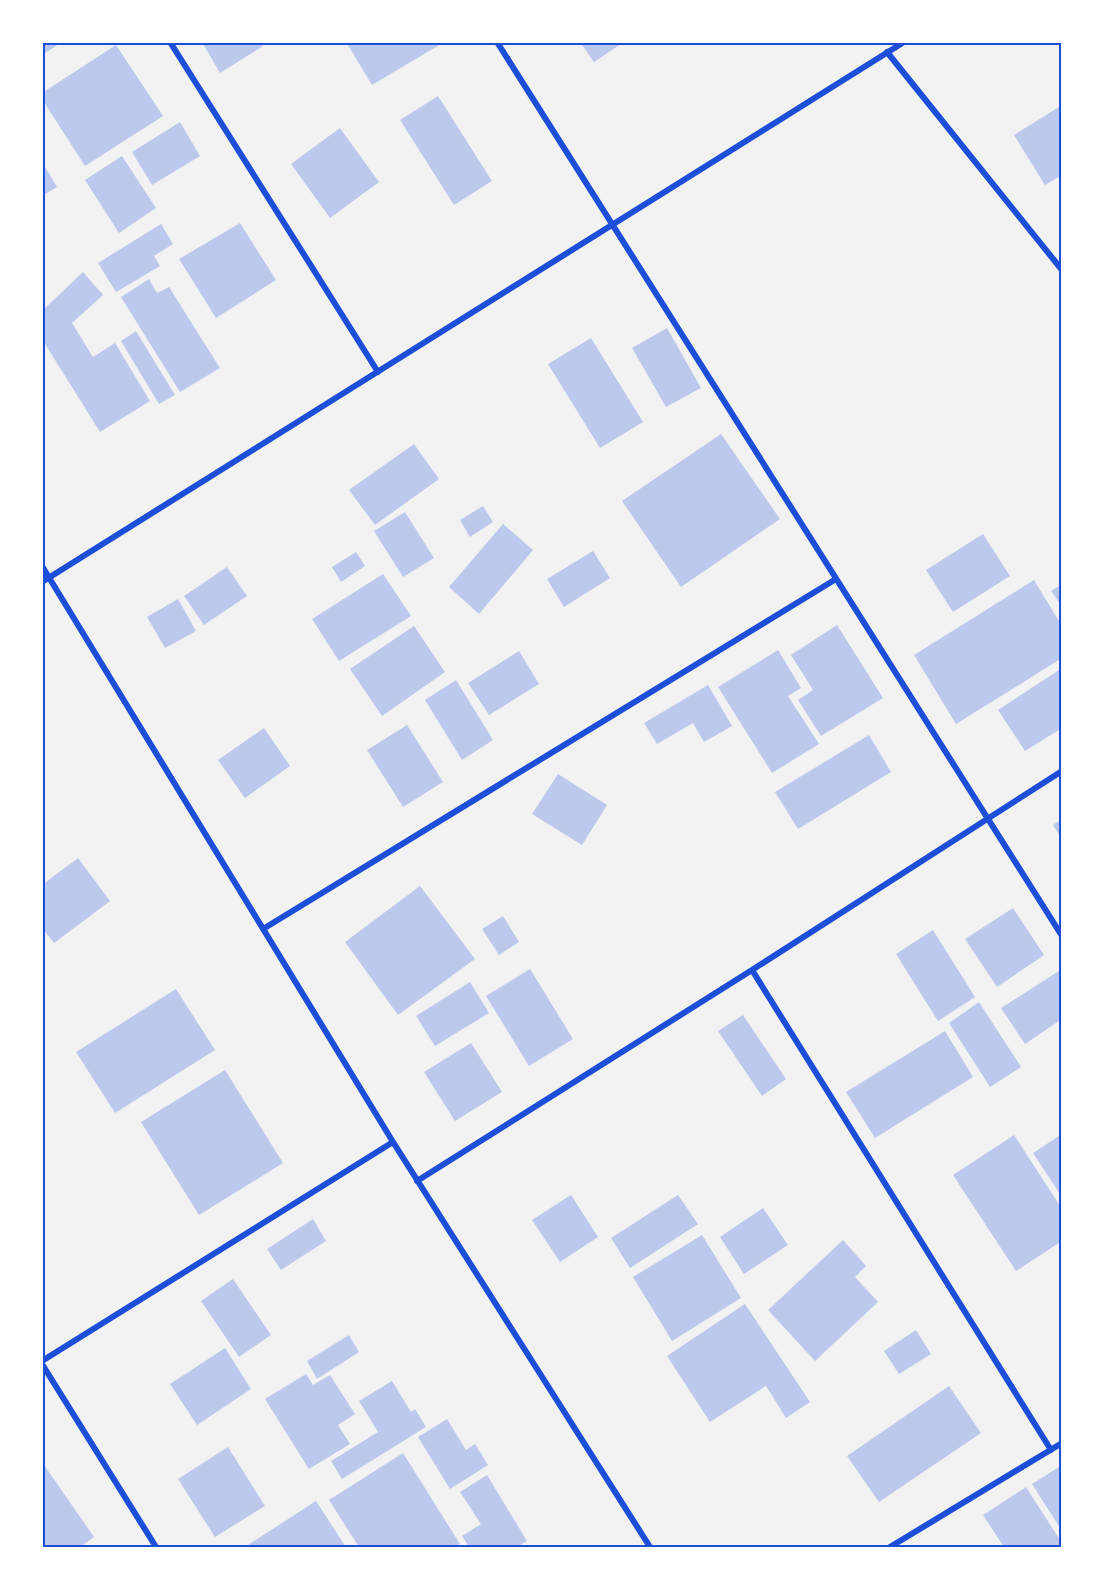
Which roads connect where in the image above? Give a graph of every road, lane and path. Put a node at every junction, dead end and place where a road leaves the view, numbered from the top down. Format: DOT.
graph roads {
  1 [pos="170,42"];
  2 [pos="497,42"];
  3 [pos="904,42"];
  4 [pos="886,52"];
  5 [pos="612,224"];
  6 [pos="1062,270"];
  7 [pos="378,372"];
  8 [pos="42,566"];
  9 [pos="50,578"];
  10 [pos="836,579"];
  11 [pos="42,582"];
  12 [pos="1062,771"];
  13 [pos="987,818"];
  14 [pos="263,929"];
  15 [pos="1062,936"];
  16 [pos="752,970"];
  17 [pos="393,1142"];
  18 [pos="417,1181"];
  19 [pos="42,1362"];
  20 [pos="1062,1443"];
  21 [pos="1051,1450"];
  22 [pos="156,1547"];
  23 [pos="650,1547"];
  24 [pos="890,1547"];
  1 -- 7 [label="street"];
  2 -- 5 [label="street"];
  3 -- 4 [label="street"];
  4 -- 5 [label="street"];
  4 -- 6 [label="street"];
  5 -- 7 [label="street"];
  5 -- 10 [label="street"];
  7 -- 9 [label="street"];
  8 -- 9 [label="street"];
  9 -- 11 [label="street"];
  9 -- 14 [label="street"];
  10 -- 13 [label="street"];
  10 -- 14 [label="street"];
  12 -- 13 [label="street"];
  13 -- 15 [label="street"];
  13 -- 16 [label="street"];
  14 -- 17 [label="street"];
  16 -- 18 [label="street"];
  16 -- 21 [label="street"];
  17 -- 18 [label="street"];
  17 -- 19 [label="street"];
  18 -- 23 [label="street"];
  19 -- 22 [label="street"];
  20 -- 21 [label="street"];
  21 -- 24 [label="street"];
}
